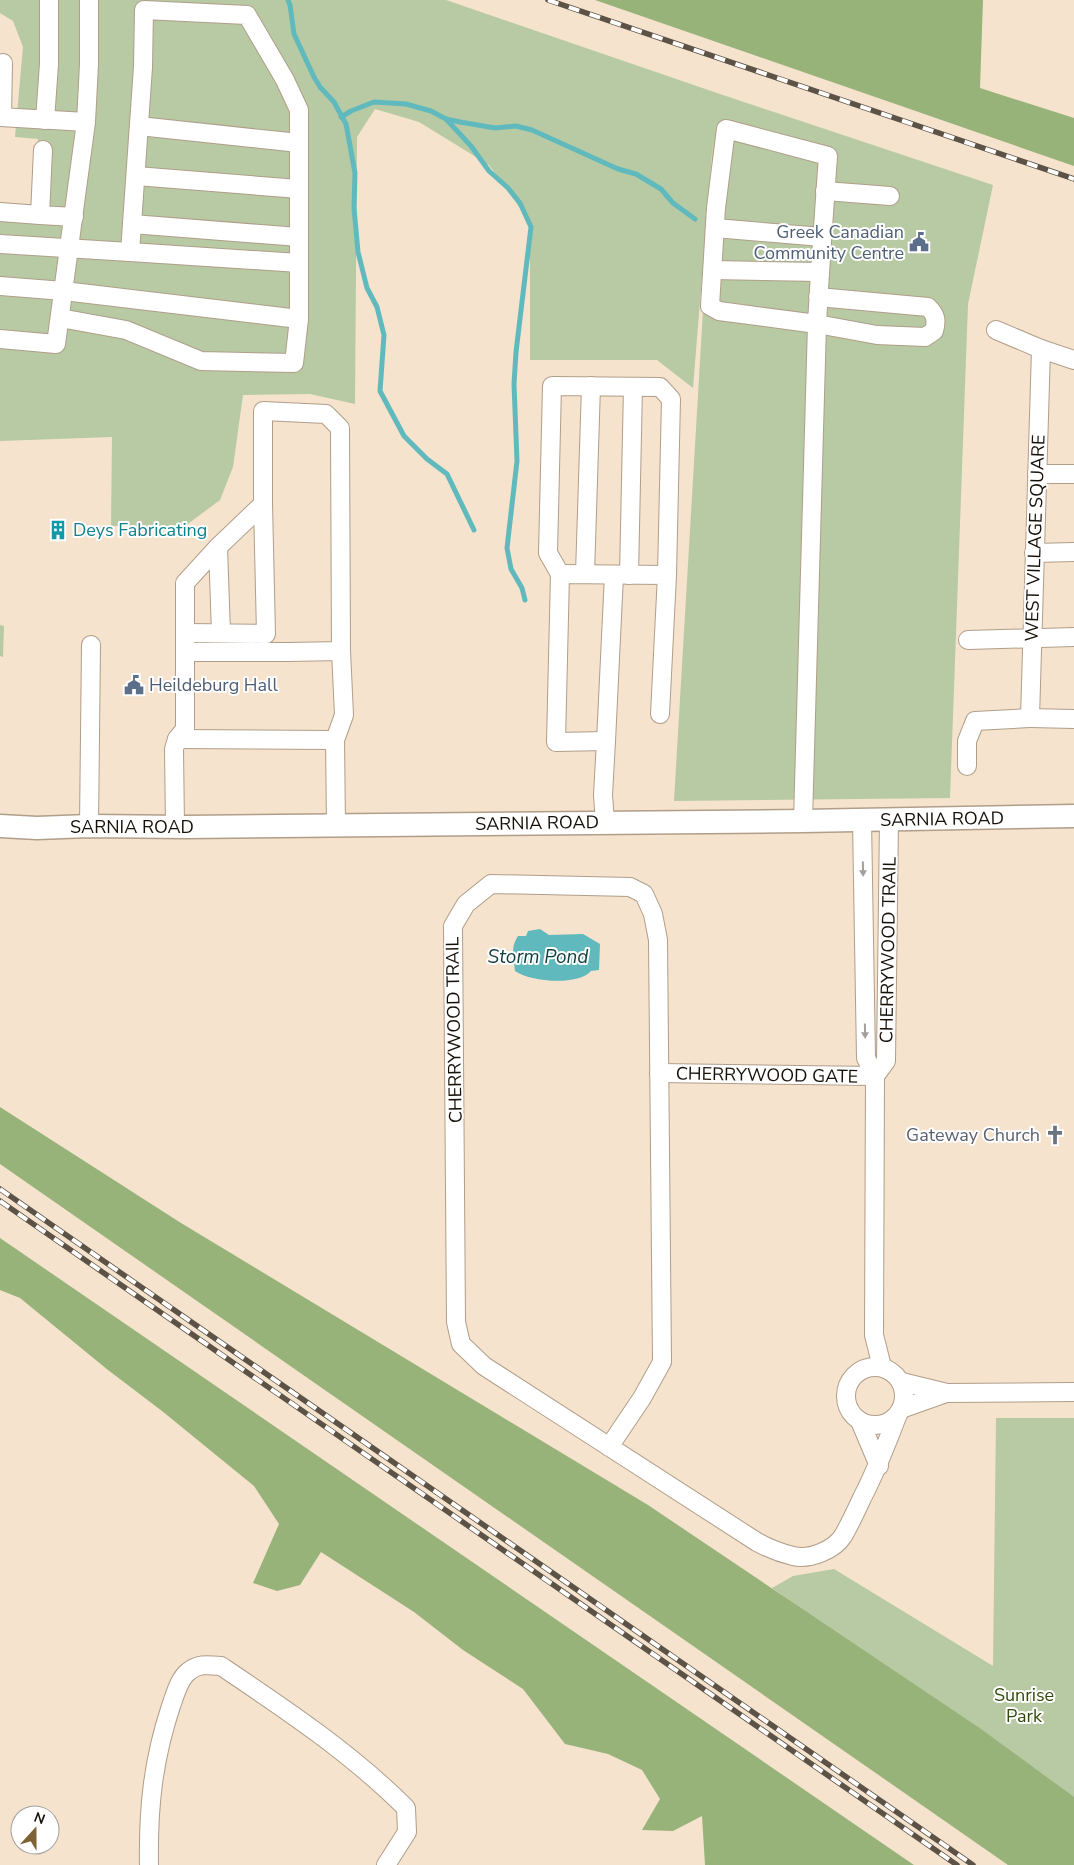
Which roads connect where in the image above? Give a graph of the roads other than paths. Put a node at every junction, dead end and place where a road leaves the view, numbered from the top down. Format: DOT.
graph roads {
  1 [pos="50,0"];
  2 [pos="88,0"];
  3 [pos="3,63"];
  4 [pos="1,117"];
  5 [pos="45,120"];
  6 [pos="86,122"];
  7 [pos="139,126"];
  8 [pos="299,143"];
  9 [pos="43,150"];
  10 [pos="136,176"];
  11 [pos="299,188"];
  12 [pos="825,191"];
  13 [pos="890,196"];
  14 [pos="0,212"];
  15 [pos="40,215"];
  16 [pos="74,217"];
  17 [pos="132,224"];
  18 [pos="715,228"];
  19 [pos="299,237"];
  20 [pos="822,237"];
  21 [pos="0,244"];
  22 [pos="70,247"];
  23 [pos="130,252"];
  24 [pos="299,263"];
  25 [pos="712,270"];
  26 [pos="820,272"];
  27 [pos="0,286"];
  28 [pos="64,291"];
  29 [pos="818,297"];
  30 [pos="60,318"];
  31 [pos="299,319"];
  32 [pos="816,324"];
  33 [pos="996,330"];
  34 [pos="0,339"];
  35 [pos="1041,349"];
  36 [pos="1074,360"];
  37 [pos="591,386"];
  38 [pos="633,387"];
  39 [pos="1037,474"];
  40 [pos="1074,474"];
  41 [pos="263,504"];
  42 [pos="218,547"];
  43 [pos="1034,552"];
  44 [pos="1074,552"];
  45 [pos="560,574"];
  46 [pos="585,574"];
  47 [pos="622,575"];
  48 [pos="667,575"];
  49 [pos="186,633"];
  50 [pos="220,633"];
  51 [pos="266,634"];
  52 [pos="1074,637"];
  53 [pos="1032,638"];
  54 [pos="968,640"];
  55 [pos="91,645"];
  56 [pos="341,651"];
  57 [pos="186,652"];
  58 [pos="288,652"];
  59 [pos="660,714"];
  60 [pos="1030,718"];
  61 [pos="1074,719"];
  62 [pos="177,739"];
  63 [pos="335,740"];
  64 [pos="606,741"];
  65 [pos="967,766"];
  66 [pos="1074,816"];
  67 [pos="862,820"];
  68 [pos="890,820"];
  69 [pos="803,821"];
  70 [pos="605,823"];
  71 [pos="0,826"];
  72 [pos="89,826"];
  73 [pos="336,826"];
  74 [pos="175,827"];
  75 [pos="659,1073"];
  76 [pos="874,1076"];
  77 [pos="874,1335"];
  78 [pos="882,1367"];
  79 [pos="863,1370"];
  80 [pos="902,1382"];
  81 [pos="1074,1392"];
  82 [pos="947,1393"];
  83 [pos="900,1412"];
  84 [pos="860,1421"];
  85 [pos="610,1447"];
  86 [pos="878,1466"];
  87 [pos="149,1865"];
  88 [pos="386,1865"];
  1 -- 5 [label="street"];
  2 -- 6 [label="street"];
  3 -- 4 [label="street"];
  4 -- 5 [label="street"];
  5 -- 6 [label="street"];
  6 -- 16 [label="street"];
  7 -- 8 [label="street"];
  7 -- 8 [label="street"];
  7 -- 10 [label="street"];
  8 -- 11 [label="street"];
  9 -- 15 [label="street"];
  10 -- 11 [label="street"];
  10 -- 17 [label="street"];
  11 -- 19 [label="street"];
  12 -- 13 [label="street"];
  12 -- 18 [label="street"];
  12 -- 20 [label="street"];
  14 -- 15 [label="street"];
  15 -- 16 [label="street"];
  16 -- 22 [label="street"];
  17 -- 19 [label="street"];
  17 -- 23 [label="street"];
  18 -- 20 [label="street"];
  18 -- 25 [label="street"];
  19 -- 24 [label="street"];
  20 -- 26 [label="street"];
  21 -- 22 [label="street"];
  22 -- 23 [label="street"];
  22 -- 28 [label="street"];
  23 -- 24 [label="street"];
  24 -- 31 [label="street"];
  25 -- 26 [label="street"];
  25 -- 32 [label="street"];
  26 -- 29 [label="street"];
  27 -- 28 [label="street"];
  28 -- 30 [label="street"];
  28 -- 31 [label="street"];
  29 -- 32 [label="street"];
  29 -- 32 [label="street"];
  30 -- 31 [label="street"];
  30 -- 34 [label="street"];
  32 -- 69 [label="street"];
  33 -- 35 [label="street"];
  35 -- 36 [label="street"];
  35 -- 39 [label="street, WEST VILLAGE SQUARE"];
  37 -- 38 [label="street"];
  37 -- 45 [label="street"];
  37 -- 46 [label="street"];
  38 -- 47 [label="street"];
  38 -- 48 [label="street"];
  39 -- 40 [label="street"];
  39 -- 43 [label="street, WEST VILLAGE SQUARE"];
  41 -- 42 [label="street"];
  41 -- 51 [label="street"];
  41 -- 56 [label="street"];
  42 -- 49 [label="street"];
  42 -- 50 [label="street"];
  43 -- 44 [label="street"];
  43 -- 53 [label="street, WEST VILLAGE SQUARE"];
  45 -- 46 [label="street"];
  45 -- 64 [label="street"];
  46 -- 47 [label="street"];
  47 -- 48 [label="street"];
  47 -- 64 [label="street"];
  48 -- 59 [label="street"];
  49 -- 50 [label="street"];
  49 -- 57 [label="street"];
  50 -- 51 [label="street"];
  51 -- 58 [label="street"];
  52 -- 53 [label="street"];
  53 -- 54 [label="street"];
  53 -- 60 [label="street, WEST VILLAGE SQUARE"];
  55 -- 72 [label="street"];
  56 -- 58 [label="street"];
  56 -- 63 [label="street"];
  57 -- 58 [label="street"];
  57 -- 62 [label="street"];
  60 -- 61 [label="street"];
  60 -- 65 [label="street"];
  62 -- 63 [label="street"];
  62 -- 74 [label="street"];
  63 -- 73 [label="street"];
  64 -- 70 [label="street"];
  66 -- 68 [label="main road, SARNIA ROAD"];
  67 -- 68 [label="main road, SARNIA ROAD"];
  67 -- 69 [label="main road, SARNIA ROAD"];
  67 -- 76 [label="street, CHERRYWOOD TRAIL, one-way"];
  68 -- 76 [label="street, CHERRYWOOD TRAIL"];
  69 -- 70 [label="main road, SARNIA ROAD"];
  70 -- 73 [label="main road, SARNIA ROAD"];
  71 -- 72 [label="main road, SARNIA ROAD"];
  72 -- 74 [label="main road, SARNIA ROAD"];
  73 -- 74 [label="main road, SARNIA ROAD"];
  75 -- 76 [label="street, CHERRYWOOD GATE"];
  75 -- 85 [label="street, CHERRYWOOD TRAIL"];
  75 -- 85 [label="street, CHERRYWOOD TRAIL"];
  76 -- 77 [label="street, CHERRYWOOD TRAIL"];
  77 -- 78 [label="street, CHERRYWOOD TRAIL"];
  77 -- 79 [label="street, CHERRYWOOD TRAIL"];
  78 -- 79 [label="street"];
  78 -- 80 [label="street"];
  79 -- 84 [label="street"];
  80 -- 82 [label="street"];
  80 -- 83 [label="street"];
  81 -- 82 [label="street"];
  82 -- 83 [label="street"];
  83 -- 84 [label="street"];
  83 -- 86 [label="street, CHERRYWOOD TRAIL"];
  84 -- 86 [label="street"];
  85 -- 86 [label="street, CHERRYWOOD TRAIL"];
  87 -- 88 [label="street"];
}
